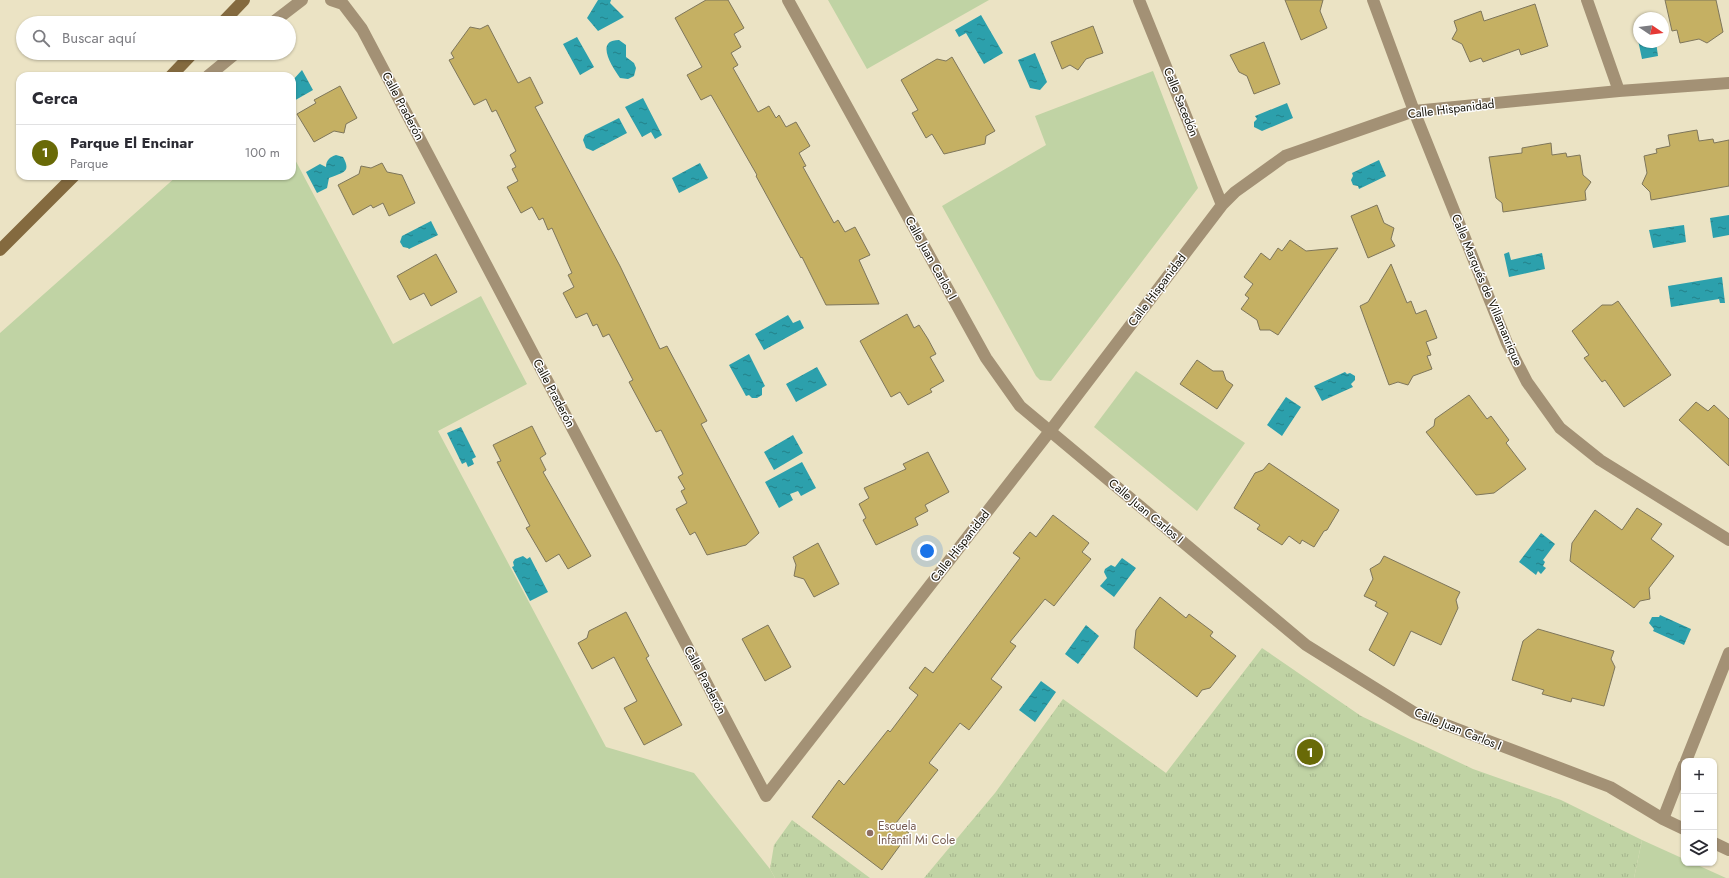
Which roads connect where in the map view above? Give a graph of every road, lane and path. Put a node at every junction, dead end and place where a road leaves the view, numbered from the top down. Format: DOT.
graph roads {
  1 [pos="244,0"];
  2 [pos="302,0"];
  3 [pos="331,0"];
  4 [pos="788,0"];
  5 [pos="1139,0"];
  6 [pos="1373,0"];
  7 [pos="1587,0"];
  8 [pos="229,16"];
  9 [pos="281,16"];
  10 [pos="186,60"];
  11 [pos="227,60"];
  12 [pos="175,72"];
  13 [pos="213,72"];
  14 [pos="1729,83"];
  15 [pos="1619,91"];
  16 [pos="1414,111"];
  17 [pos="70,180"];
  18 [pos="1222,205"];
  19 [pos="0,250"];
  20 [pos="1050,431"];
  21 [pos="1729,540"];
  22 [pos="1729,653"];
  23 [pos="1687,758"];
  24 [pos="1681,773"];
  25 [pos="766,796"];
  26 [pos="1663,819"];
  27 [pos="1681,828"];
  28 [pos="1717,844"];
  29 [pos="1729,850"];
  1 -- 8 [label="main road"];
  2 -- 9 [label="street"];
  3 -- 25 [label="street, Calle Praderón"];
  4 -- 20 [label="street, Calle Juan Carlos I"];
  5 -- 18 [label="street, Calle Sacedón"];
  6 -- 16 [label="street, Calle Marqués de Villamanrique"];
  7 -- 15 [label="street"];
  10 -- 12 [label="main road"];
  11 -- 13 [label="street"];
  14 -- 15 [label="street, Calle Hispanidad"];
  15 -- 16 [label="street, Calle Hispanidad"];
  16 -- 18 [label="street, Calle Hispanidad"];
  16 -- 21 [label="street, Calle Marqués de Villamanrique"];
  17 -- 19 [label="main road"];
  18 -- 20 [label="street, Calle Hispanidad"];
  20 -- 25 [label="street, Calle Hispanidad"];
  20 -- 26 [label="street, Calle Juan Carlos I"];
  22 -- 23 [label="street"];
  24 -- 26 [label="street"];
  26 -- 27 [label="street, Calle Juan Carlos I"];
  28 -- 29 [label="street"];
}
